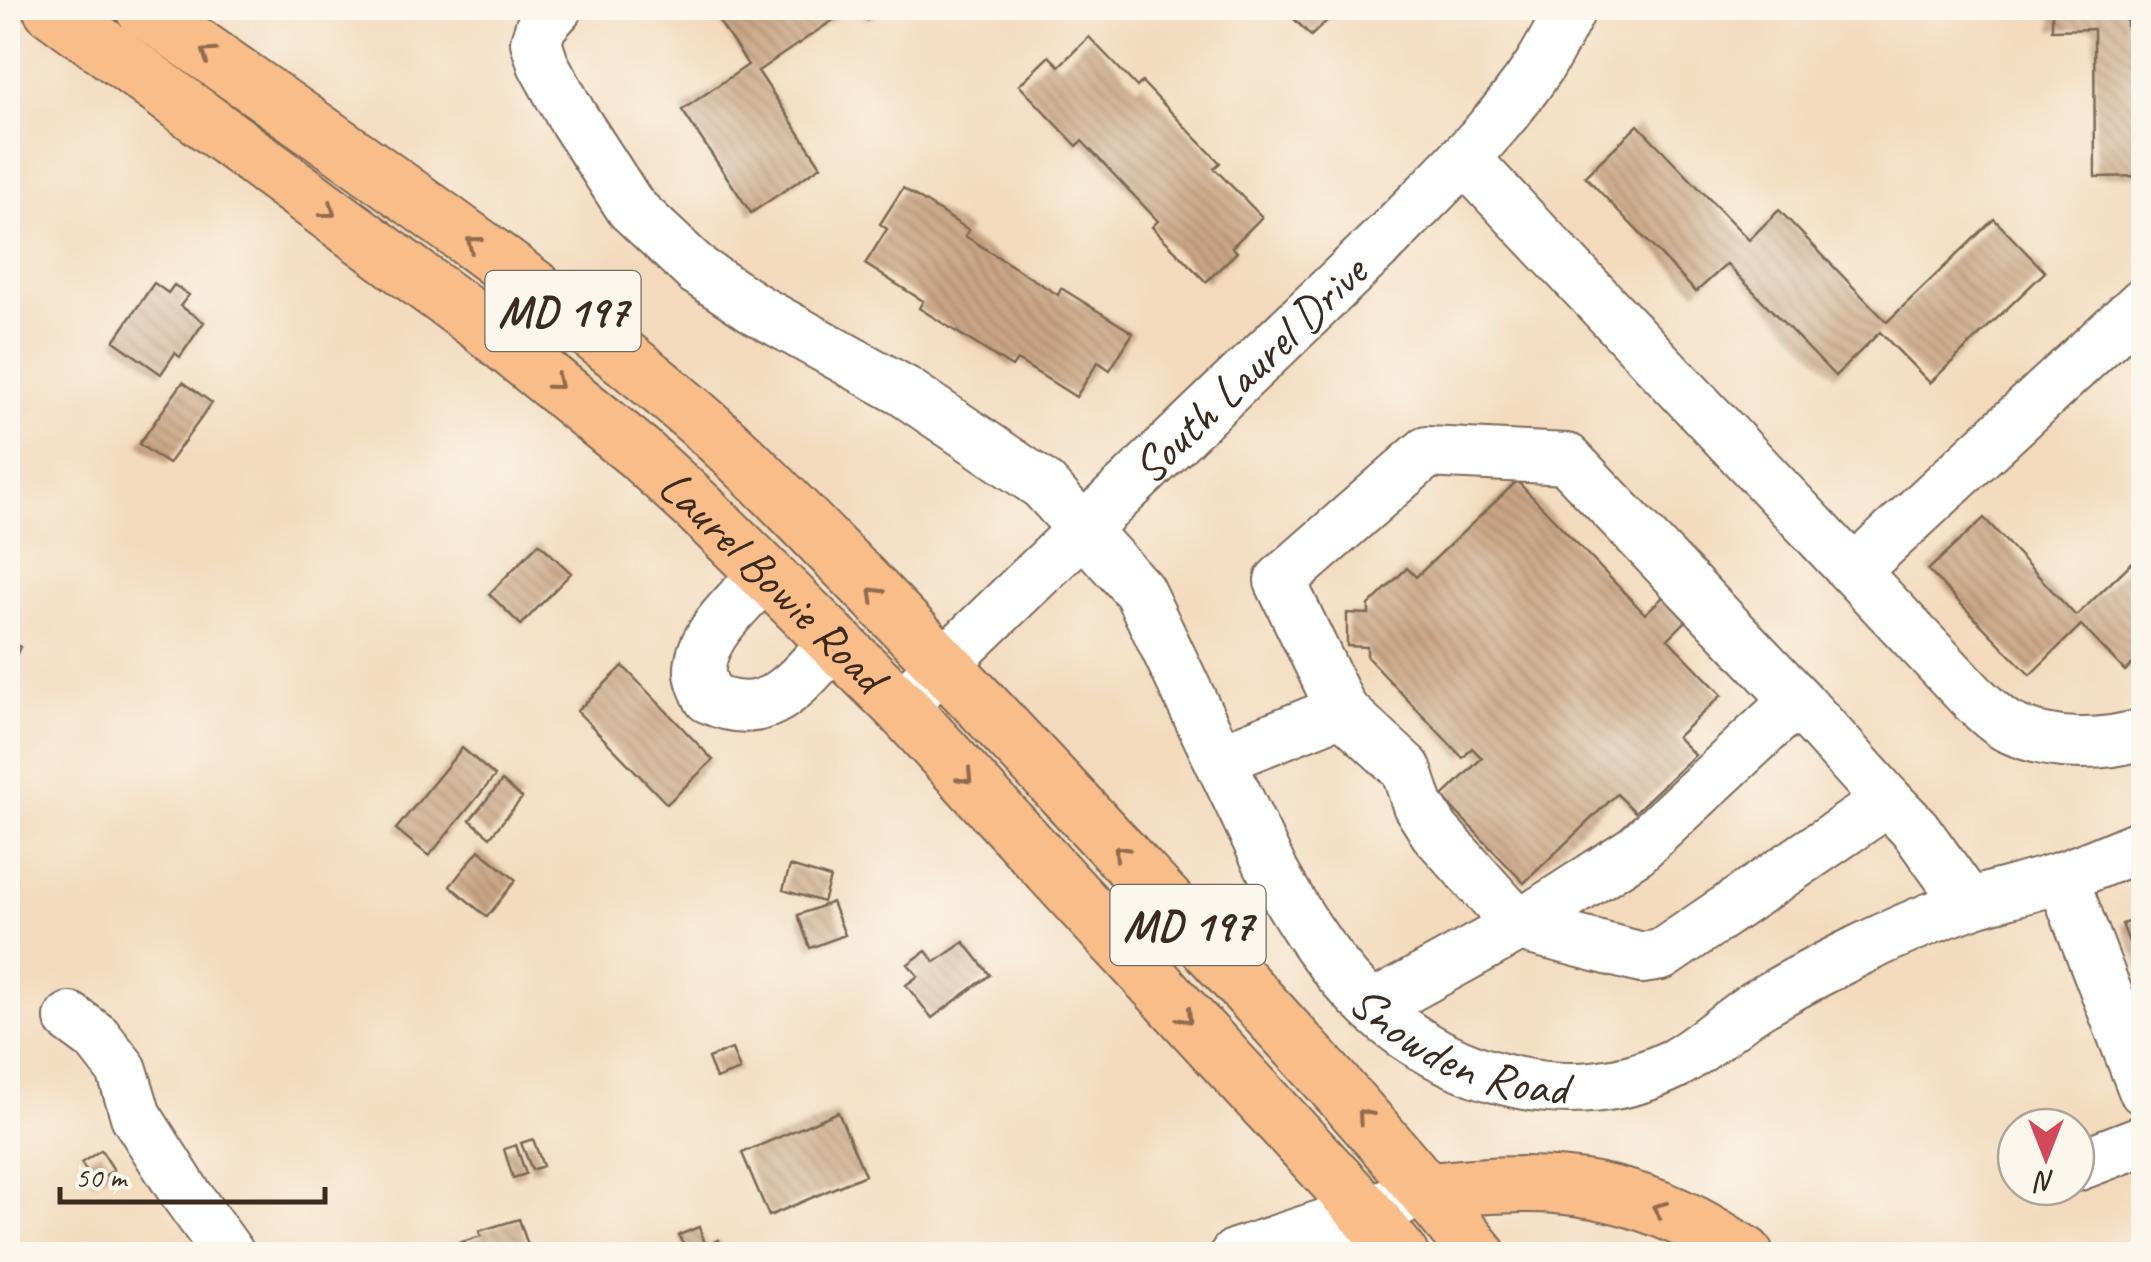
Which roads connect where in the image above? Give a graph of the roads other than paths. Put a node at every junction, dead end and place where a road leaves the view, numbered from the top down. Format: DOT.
graph roads {
  1 [pos="51,8"];
  2 [pos="143,8"];
  3 [pos="556,8"];
  4 [pos="1571,8"];
  5 [pos="1464,158"];
  6 [pos="2144,302"];
  7 [pos="1083,530"];
  8 [pos="1854,571"];
  9 [pos="767,572"];
  10 [pos="836,641"];
  11 [pos="944,663"];
  12 [pos="1797,700"];
  13 [pos="900,706"];
  14 [pos="1342,710"];
  15 [pos="2144,734"];
  16 [pos="1220,759"];
  17 [pos="1888,800"];
  18 [pos="2144,844"];
  19 [pos="2062,877"];
  20 [pos="1969,904"];
  21 [pos="1519,926"];
  22 [pos="1372,1007"];
  23 [pos="70,1018"];
  24 [pos="2144,1090"];
  25 [pos="2144,1140"];
  26 [pos="2096,1158"];
  27 [pos="1427,1191"];
  28 [pos="1365,1210"];
  29 [pos="229,1254"];
  30 [pos="1236,1254"];
  31 [pos="1400,1254"];
  32 [pos="1478,1254"];
  33 [pos="1745,1254"];
  1 -- 9 [label="main road, Laurel Bowie Road / MD 197, one-way"];
  11 -- 2 [label="main road, Laurel Bowie Road / MD 197, one-way"];
  3 -- 7 [label="street, Snowden Road"];
  4 -- 5 [label="street, South Laurel Drive"];
  5 -- 7 [label="street, South Laurel Drive"];
  5 -- 8 [label="street"];
  6 -- 8 [label="street"];
  7 -- 11 [label="street, South Laurel Drive"];
  7 -- 16 [label="street, Snowden Road"];
  8 -- 15 [label="street"];
  9 -- 10 [label="main road, Laurel Bowie Road / MD 197"];
  9 -- 10 [label="street"];
  10 -- 13 [label="main road, Laurel Bowie Road / MD 197"];
  11 -- 13 [label="street, South Laurel Drive"];
  27 -- 11 [label="main road, Laurel Bowie Road / MD 197, one-way"];
  12 -- 14 [label="street"];
  12 -- 17 [label="street"];
  12 -- 21 [label="street"];
  13 -- 28 [label="main road, Laurel Bowie Road / MD 197, one-way"];
  14 -- 16 [label="street"];
  14 -- 21 [label="street"];
  16 -- 22 [label="street, Snowden Road"];
  17 -- 20 [label="street"];
  17 -- 21 [label="street"];
  18 -- 19 [label="street, Snowden Road"];
  19 -- 20 [label="street, Snowden Road"];
  19 -- 24 [label="street"];
  20 -- 22 [label="street, Snowden Road"];
  21 -- 22 [label="street"];
  23 -- 29 [label="street"];
  25 -- 26 [label="street"];
  27 -- 28 [label="street"];
  27 -- 32 [label="main road, Laurel Bowie Road / MD 197"];
  33 -- 27 [label="main road, one-way"];
  28 -- 30 [label="street"];
  28 -- 31 [label="main road, Laurel Bowie Road / MD 197"];
}
